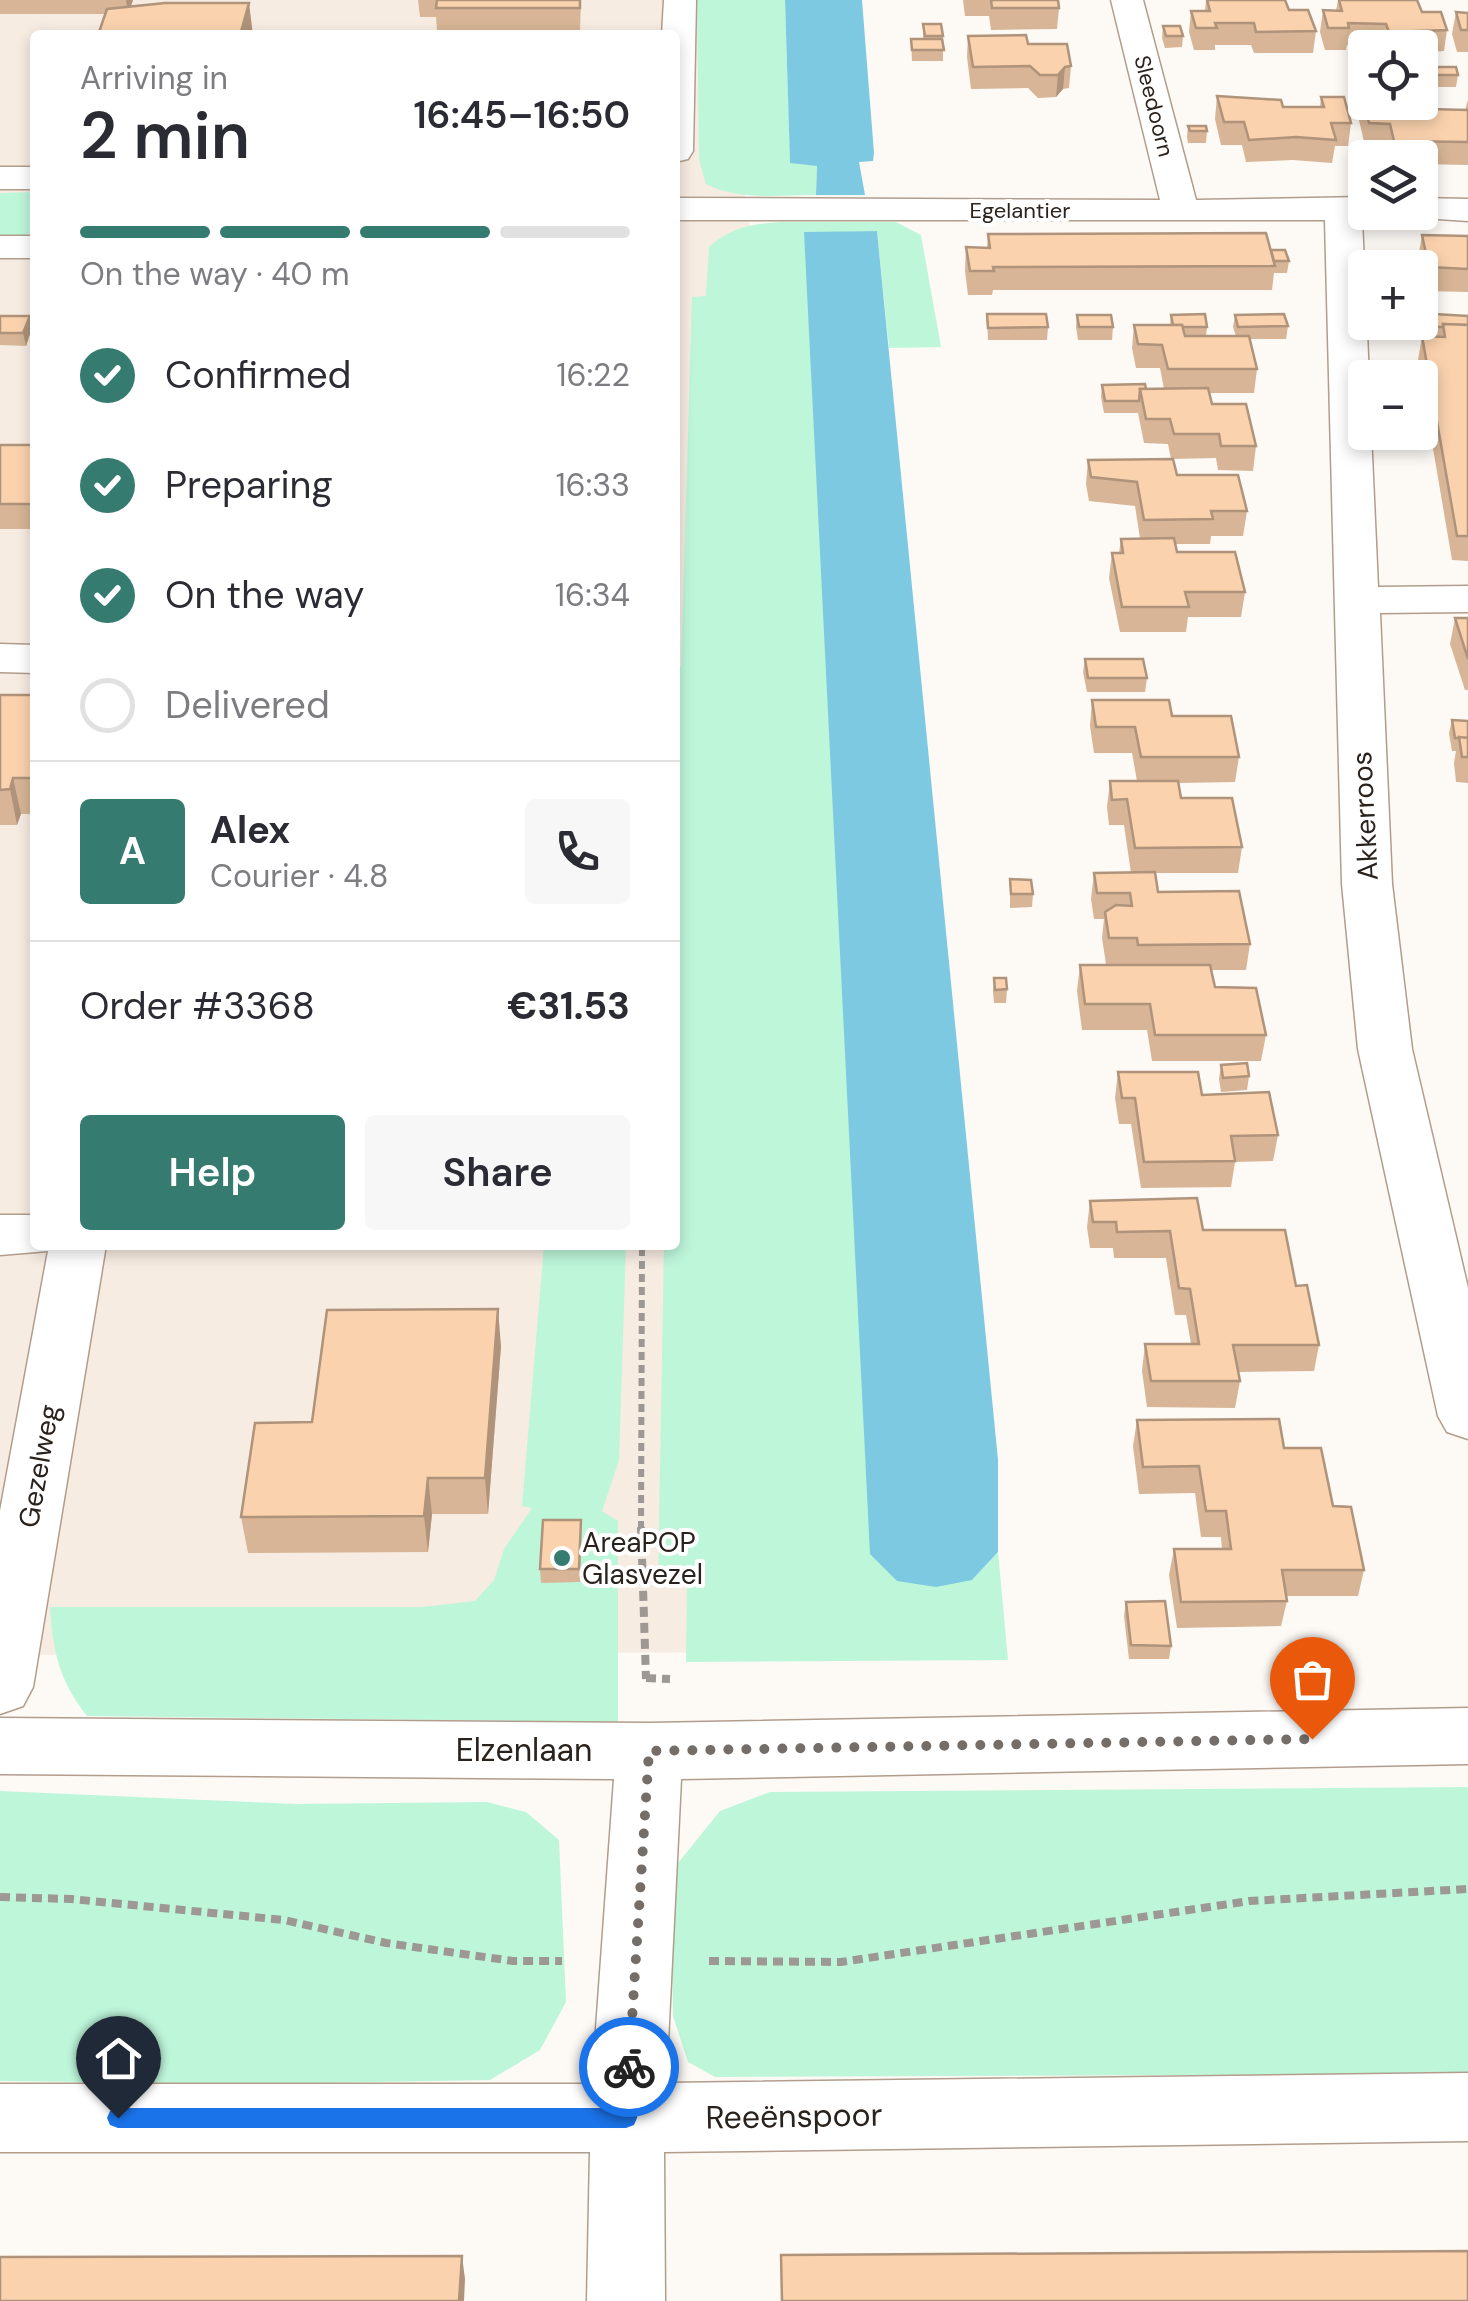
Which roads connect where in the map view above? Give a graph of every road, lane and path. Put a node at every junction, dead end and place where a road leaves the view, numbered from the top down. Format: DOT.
graph roads {
  1 [pos="680,0"];
  2 [pos="1127,0"];
  3 [pos="679,30"];
  4 [pos="0,178"];
  5 [pos="30,178"];
  6 [pos="1348,208"];
  7 [pos="680,209"];
  8 [pos="1438,209"];
  9 [pos="1468,210"];
  10 [pos="1181,211"];
  11 [pos="1354,230"];
  12 [pos="30,246"];
  13 [pos="0,247"];
  14 [pos="1468,599"];
  15 [pos="1360,600"];
  16 [pos="0,658"];
  17 [pos="30,658"];
  18 [pos="0,1236"];
  19 [pos="30,1236"];
  20 [pos="77,1250"];
  21 [pos="642,1250"];
  22 [pos="1468,1416"];
  23 [pos="0,1687"];
  24 [pos="1468,1736"];
  25 [pos="0,1746"];
  26 [pos="649,1751"];
  27 [pos="1468,1888"];
  28 [pos="0,1897"];
  29 [pos="634,1961"];
  30 [pos="1468,2107"];
  31 [pos="0,2118"];
  32 [pos="626,2118"];
  33 [pos="626,2301"];
  1 -- 3 [label="street"];
  2 -- 10 [label="street, Sleedoorn"];
  4 -- 5 [label="street"];
  6 -- 10 [label="street, Egelantier"];
  7 -- 10 [label="street, Egelantier"];
  8 -- 9 [label="street"];
  11 -- 15 [label="street, Akkerroos"];
  12 -- 13 [label="street"];
  14 -- 15 [label="street"];
  15 -- 22 [label="street, Akkerroos"];
  16 -- 17 [label="street"];
  18 -- 19 [label="street"];
  20 -- 23 [label="street, Gezelweg"];
  21 -- 26 [label="path"];
  24 -- 26 [label="street, Elzenlaan"];
  25 -- 26 [label="street, Elzenlaan"];
  26 -- 29 [label="street"];
  27 -- 29 [label="path"];
  28 -- 29 [label="path"];
  29 -- 32 [label="street"];
  30 -- 32 [label="street, Reeënspoor"];
  31 -- 32 [label="street, Reeënspoor"];
  32 -- 33 [label="street"];
}
